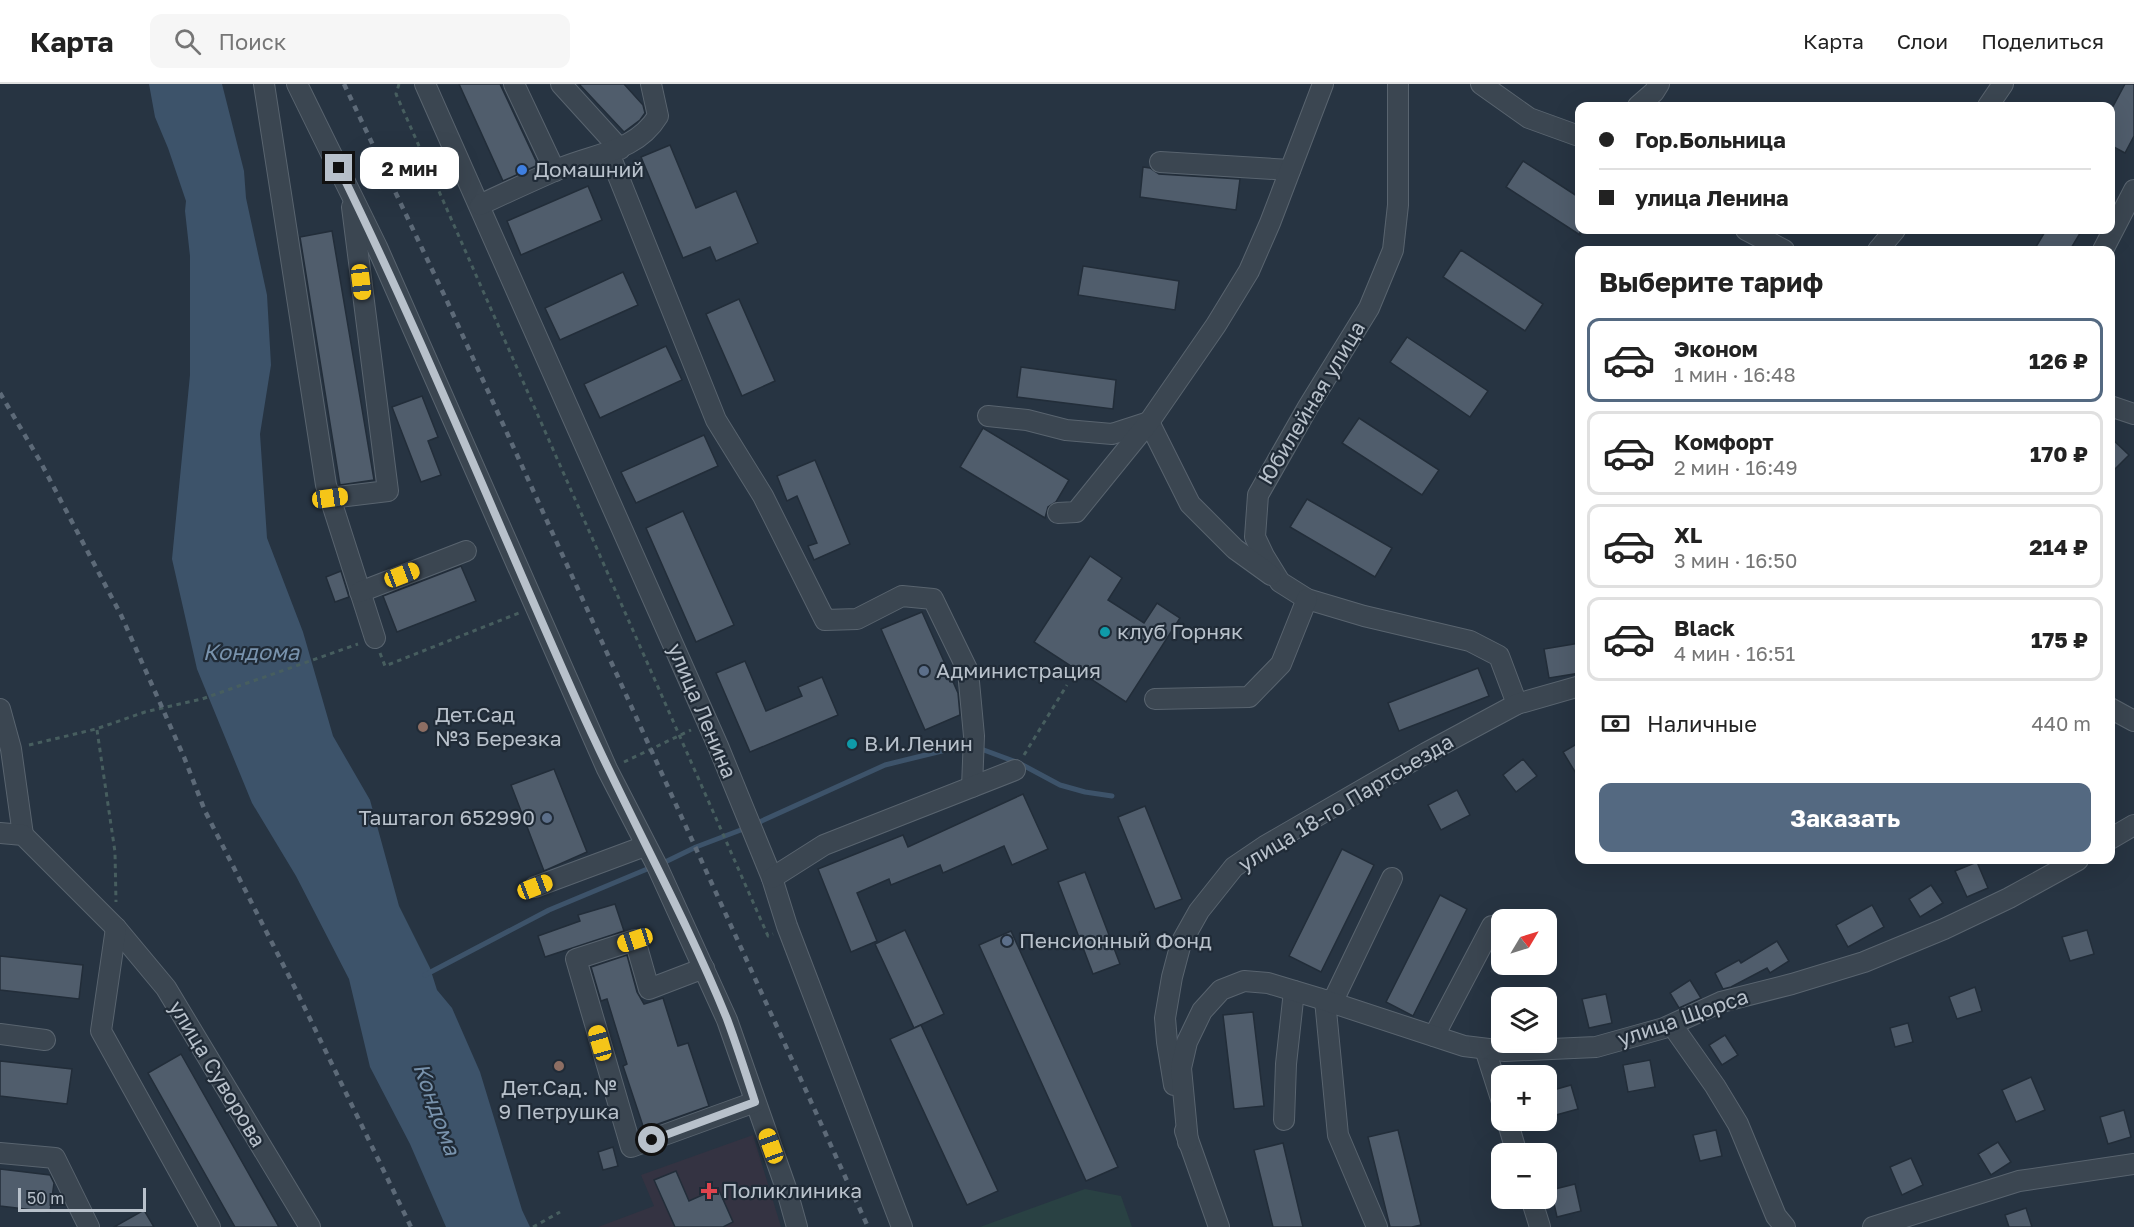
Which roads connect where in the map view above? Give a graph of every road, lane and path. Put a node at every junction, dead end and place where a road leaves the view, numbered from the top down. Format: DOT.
graph roads {
  1 [pos="264,84"];
  2 [pos="297,84"];
  3 [pos="399,84"];
  4 [pos="425,84"];
  5 [pos="514,84"];
  6 [pos="561,84"];
  7 [pos="651,84"];
  8 [pos="1323,84"];
  9 [pos="1398,84"];
  10 [pos="1481,84"];
  11 [pos="1659,84"];
  12 [pos="2003,84"];
  13 [pos="1643,102"];
  14 [pos="1991,102"];
  15 [pos="1575,135"];
  16 [pos="615,151"];
  17 [pos="1160,162"];
  18 [pos="1290,170"];
  19 [pos="555,171"];
  20 [pos="350,189"];
  21 [pos="2134,190"];
  22 [pos="480,205"];
  23 [pos="2115,227"];
  24 [pos="1754,234"];
  25 [pos="1892,234"];
  26 [pos="1776,246"];
  27 [pos="1881,246"];
  28 [pos="2115,408"];
  29 [pos="2134,414"];
  30 [pos="988,416"];
  31 [pos="1149,422"];
  32 [pos="330,498"];
  33 [pos="1058,513"];
  34 [pos="466,551"];
  35 [pos="1280,582"];
  36 [pos="360,592"];
  37 [pos="1307,599"];
  38 [pos="519,613"];
  39 [pos="371,640"];
  40 [pos="1067,685"];
  41 [pos="1575,687"];
  42 [pos="1155,699"];
  43 [pos="1517,704"];
  44 [pos="0,709"];
  45 [pos="2115,711"];
  46 [pos="2134,721"];
  47 [pos="708,722"];
  48 [pos="96,729"];
  49 [pos="679,736"];
  50 [pos="10,749"];
  51 [pos="607,769"];
  52 [pos="1015,770"];
  53 [pos="972,787"];
  54 [pos="2134,825"];
  55 [pos="0,833"];
  56 [pos="23,835"];
  57 [pos="2115,836"];
  58 [pos="645,846"];
  59 [pos="2071,864"];
  60 [pos="772,878"];
  61 [pos="1392,878"];
  62 [pos="535,887"];
  63 [pos="787,926"];
  64 [pos="116,928"];
  65 [pos="1491,928"];
  66 [pos="704,968"];
  67 [pos="1294,991"];
  68 [pos="1329,1001"];
  69 [pos="1672,1025"];
  70 [pos="0,1034"];
  71 [pos="1434,1035"];
  72 [pos="45,1040"];
  73 [pos="1485,1049"];
  74 [pos="1491,1068"];
  75 [pos="755,1102"];
  76 [pos="1284,1119"];
  77 [pos="1188,1142"];
  78 [pos="0,1153"];
  79 [pos="2134,1164"];
  80 [pos="1535,1209"];
  81 [pos="560,1212"];
  82 [pos="88,1225"];
  83 [pos="210,1227"];
  84 [pos="310,1227"];
  85 [pos="533,1227"];
  86 [pos="797,1227"];
  87 [pos="902,1227"];
  88 [pos="1219,1227"];
  89 [pos="1377,1227"];
  90 [pos="1540,1227"];
  91 [pos="1785,1227"];
  92 [pos="1873,1227"];
  1 -- 32 [label="street"];
  2 -- 20 [label="street"];
  3 -- 49 [label="path"];
  4 -- 22 [label="street, улица Ленина"];
  5 -- 19 [label="street"];
  6 -- 16 [label="street"];
  7 -- 16 [label="street"];
  8 -- 18 [label="street"];
  9 -- 35 [label="street, Юбилейная улица"];
  10 -- 15 [label="street"];
  11 -- 13 [label="street"];
  12 -- 14 [label="street"];
  16 -- 19 [label="street"];
  16 -- 53 [label="street"];
  17 -- 18 [label="street"];
  18 -- 31 [label="street"];
  19 -- 22 [label="street"];
  20 -- 32 [label="street"];
  20 -- 51 [label="street"];
  21 -- 23 [label="street"];
  22 -- 47 [label="street, улица Ленина"];
  24 -- 26 [label="street"];
  25 -- 27 [label="street"];
  28 -- 29 [label="street"];
  30 -- 31 [label="street"];
  31 -- 33 [label="street"];
  31 -- 35 [label="street"];
  32 -- 36 [label="street"];
  34 -- 36 [label="street"];
  35 -- 37 [label="street, Юбилейная улица"];
  36 -- 39 [label="street"];
  37 -- 42 [label="street"];
  37 -- 43 [label="street, Юбилейная улица"];
  38 -- 39 [label="path"];
  39 -- 48 [label="path"];
  40 -- 52 [label="path"];
  41 -- 43 [label="street, улица 18-го Партсьезда"];
  43 -- 77 [label="street, улица 18-го Партсьезда"];
  44 -- 50 [label="street"];
  45 -- 46 [label="street"];
  47 -- 49 [label="path"];
  47 -- 60 [label="street, улица Ленина"];
  48 -- 50 [label="path"];
  48 -- 64 [label="path"];
  49 -- 51 [label="path"];
  49 -- 63 [label="path"];
  50 -- 56 [label="street"];
  51 -- 58 [label="street"];
  52 -- 53 [label="street"];
  53 -- 60 [label="street"];
  54 -- 57 [label="street"];
  55 -- 56 [label="street"];
  56 -- 64 [label="street, улица Суворова"];
  58 -- 62 [label="street"];
  58 -- 66 [label="street"];
  59 -- 69 [label="street, улица Щорса"];
  60 -- 63 [label="street, улица Ленина"];
  61 -- 68 [label="street"];
  63 -- 87 [label="street, улица Ленина"];
  64 -- 83 [label="street"];
  64 -- 84 [label="street, улица Суворова"];
  65 -- 71 [label="street"];
  66 -- 75 [label="street"];
  66 -- 75 [label="street"];
  67 -- 68 [label="street, улица Щорса"];
  67 -- 76 [label="street"];
  67 -- 77 [label="street, улица Щорса"];
  68 -- 71 [label="street, улица Щорса"];
  68 -- 89 [label="street"];
  69 -- 73 [label="street, улица Щорса"];
  69 -- 91 [label="street"];
  70 -- 72 [label="street"];
  71 -- 73 [label="street, улица Щорса"];
  73 -- 74 [label="street"];
  75 -- 86 [label="street"];
  77 -- 88 [label="street, улица 18-го Партсьезда"];
  78 -- 82 [label="street"];
  79 -- 92 [label="street"];
  80 -- 90 [label="street"];
  81 -- 85 [label="path"];
}
